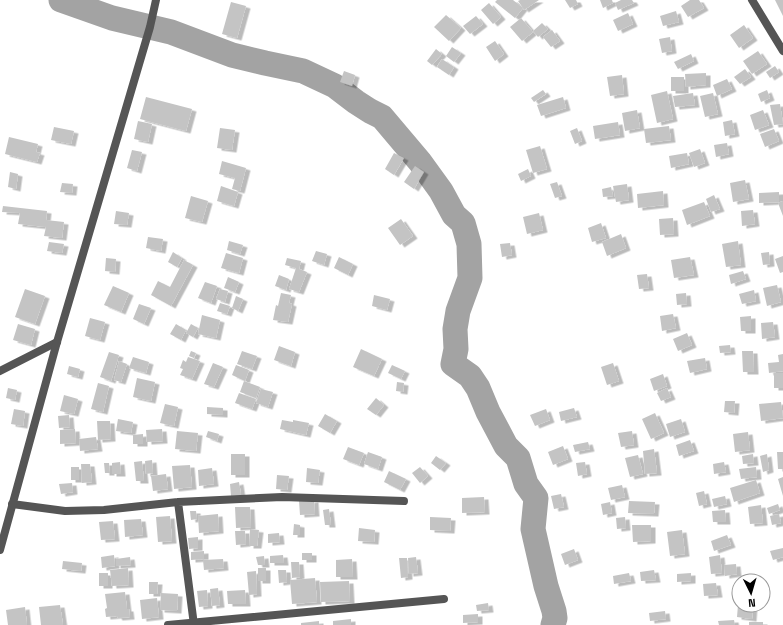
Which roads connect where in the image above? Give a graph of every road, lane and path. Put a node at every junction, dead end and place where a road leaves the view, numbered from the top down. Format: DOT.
graph roads {
  1 [pos="156,0"];
  2 [pos="752,0"];
  3 [pos="783,51"];
  4 [pos="57,342"];
  5 [pos="0,371"];
  6 [pos="404,501"];
  7 [pos="178,502"];
  8 [pos="12,504"];
  9 [pos="0,550"];
  10 [pos="444,599"];
  11 [pos="194,624"];
  12 [pos="168,625"];
  1 -- 4 [label="street"];
  2 -- 3 [label="street"];
  4 -- 5 [label="street"];
  4 -- 8 [label="street"];
  6 -- 7 [label="street"];
  7 -- 8 [label="street"];
  7 -- 11 [label="street"];
  8 -- 9 [label="street"];
  10 -- 11 [label="street"];
  11 -- 12 [label="street"];
}
